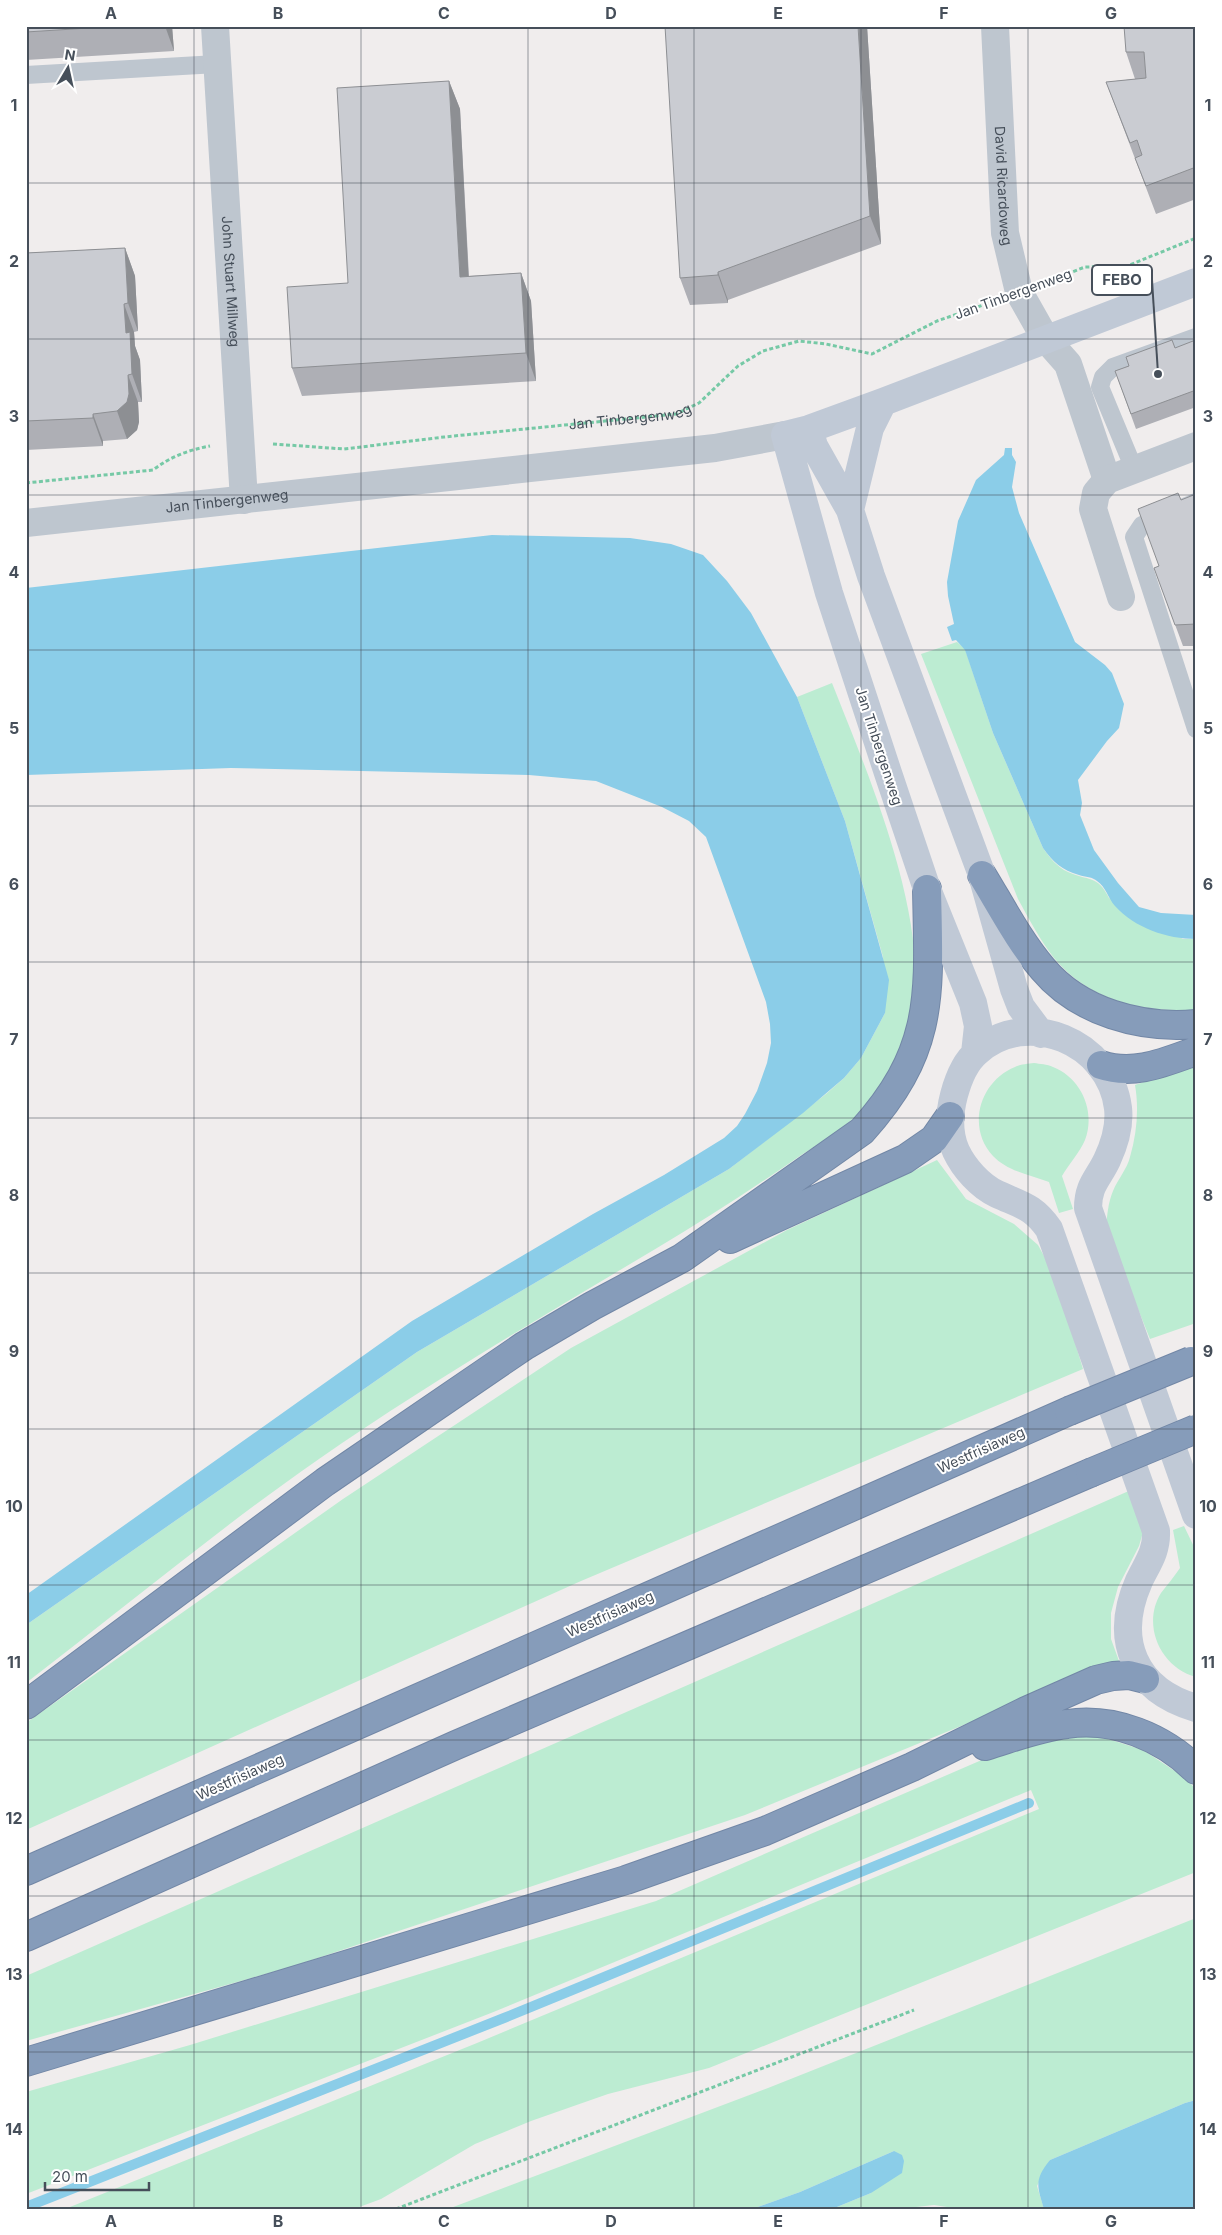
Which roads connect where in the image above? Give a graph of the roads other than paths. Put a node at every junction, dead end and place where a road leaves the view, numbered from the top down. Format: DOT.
graph roads {
  1 [pos="215,26"];
  2 [pos="995,26"];
  3 [pos="218,64"];
  4 [pos="26,75"];
  5 [pos="1196,282"];
  6 [pos="1196,337"];
  7 [pos="1045,338"];
  8 [pos="883,402"];
  9 [pos="797,432"];
  10 [pos="1196,446"];
  11 [pos="1134,469"];
  12 [pos="1107,480"];
  13 [pos="244,500"];
  14 [pos="1196,502"];
  15 [pos="850,510"];
  16 [pos="26,523"];
  17 [pos="1121,597"];
  18 [pos="1196,729"];
  19 [pos="982,875"];
  20 [pos="927,889"];
  21 [pos="1196,1024"];
  22 [pos="1041,1034"];
  23 [pos="1196,1051"];
  24 [pos="975,1053"];
  25 [pos="1101,1065"];
  26 [pos="950,1116"];
  27 [pos="682,1258"];
  28 [pos="1193,1360"];
  29 [pos="1196,1429"];
  30 [pos="1196,1515"];
  31 [pos="1145,1679"];
  32 [pos="26,1705"];
  33 [pos="1196,1708"];
  34 [pos="912,1767"];
  35 [pos="1196,1770"];
  36 [pos="26,1871"];
  37 [pos="26,1937"];
  38 [pos="26,2062"];
  1 -- 3 [label="street, John Stuart Millweg"];
  2 -- 7 [label="street, David Ricardoweg"];
  3 -- 4 [label="lane"];
  3 -- 13 [label="street, John Stuart Millweg"];
  5 -- 7 [label="street, Jan Tinbergenweg"];
  6 -- 11 [label="lane"];
  7 -- 8 [label="street, Jan Tinbergenweg"];
  7 -- 12 [label="street"];
  8 -- 9 [label="street, Jan Tinbergenweg"];
  8 -- 15 [label="street"];
  9 -- 13 [label="street, Jan Tinbergenweg"];
  9 -- 15 [label="street"];
  9 -- 20 [label="street, Jan Tinbergenweg"];
  10 -- 11 [label="street"];
  11 -- 12 [label="street"];
  12 -- 17 [label="street"];
  13 -- 16 [label="street, Jan Tinbergenweg"];
  14 -- 18 [label="lane"];
  15 -- 19 [label="street"];
  19 -- 21 [label="highway"];
  19 -- 22 [label="street"];
  20 -- 24 [label="street, Jan Tinbergenweg"];
  20 -- 27 [label="highway"];
  22 -- 24 [label="street"];
  22 -- 25 [label="street"];
  23 -- 25 [label="highway"];
  24 -- 26 [label="street"];
  25 -- 30 [label="street"];
  26 -- 27 [label="highway"];
  26 -- 31 [label="street"];
  27 -- 32 [label="highway"];
  28 -- 36 [label="highway, Westfrisiaweg, bridge"];
  29 -- 37 [label="highway, bridge"];
  31 -- 33 [label="street"];
  31 -- 34 [label="highway"];
  34 -- 35 [label="highway"];
  34 -- 38 [label="highway"];
}
